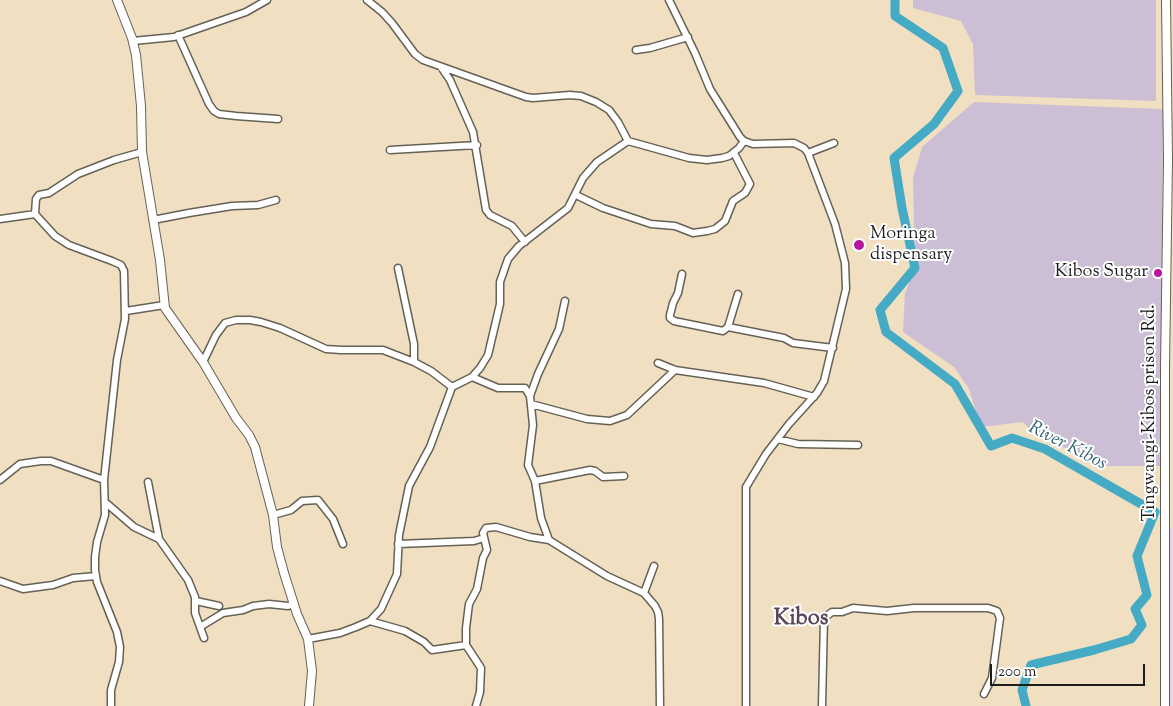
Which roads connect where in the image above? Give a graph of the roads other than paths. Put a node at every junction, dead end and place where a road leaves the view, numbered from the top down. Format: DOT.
graph roads {
  1 [pos="117,0"];
  2 [pos="267,0"];
  3 [pos="367,0"];
  4 [pos="669,0"];
  5 [pos="1166,0"];
  6 [pos="178,35"];
  7 [pos="688,38"];
  8 [pos="133,41"];
  9 [pos="636,50"];
  10 [pos="441,68"];
  11 [pos="1170,100"];
  12 [pos="278,119"];
  13 [pos="628,141"];
  14 [pos="744,141"];
  15 [pos="834,143"];
  16 [pos="477,145"];
  17 [pos="390,150"];
  18 [pos="142,152"];
  19 [pos="734,153"];
  20 [pos="808,153"];
  21 [pos="576,195"];
  22 [pos="276,200"];
  23 [pos="35,214"];
  24 [pos="0,219"];
  25 [pos="153,220"];
  26 [pos="525,242"];
  27 [pos="398,268"];
  28 [pos="682,274"];
  29 [pos="738,294"];
  30 [pos="565,301"];
  31 [pos="164,305"];
  32 [pos="126,311"];
  33 [pos="728,327"];
  34 [pos="833,348"];
  35 [pos="203,362"];
  36 [pos="414,362"];
  37 [pos="658,363"];
  38 [pos="675,370"];
  39 [pos="472,377"];
  40 [pos="452,387"];
  41 [pos="530,396"];
  42 [pos="814,397"];
  43 [pos="531,404"];
  44 [pos="778,439"];
  45 [pos="858,445"];
  46 [pos="624,476"];
  47 [pos="0,480"];
  48 [pos="104,480"];
  49 [pos="535,481"];
  50 [pos="148,482"];
  51 [pos="105,502"];
  52 [pos="273,515"];
  53 [pos="484,538"];
  54 [pos="160,539"];
  55 [pos="549,540"];
  56 [pos="343,544"];
  57 [pos="398,544"];
  58 [pos="654,566"];
  59 [pos="96,576"];
  60 [pos="0,581"];
  61 [pos="644,594"];
  62 [pos="196,601"];
  63 [pos="294,604"];
  64 [pos="219,606"];
  65 [pos="370,621"];
  66 [pos="200,627"];
  67 [pos="204,638"];
  68 [pos="308,639"];
  69 [pos="1169,639"];
  70 [pos="466,645"];
  71 [pos="984,694"];
  72 [pos="111,706"];
  73 [pos="309,706"];
  74 [pos="476,706"];
  75 [pos="660,706"];
  76 [pos="746,706"];
  77 [pos="822,706"];
  78 [pos="1165,706"];
  1 -- 8 [label="street"];
  2 -- 6 [label="street"];
  3 -- 10 [label="street"];
  4 -- 7 [label="street"];
  5 -- 11 [label="street, Tingwangi-Kibos prison Rd."];
  6 -- 8 [label="street"];
  6 -- 12 [label="street"];
  7 -- 9 [label="street"];
  7 -- 14 [label="street"];
  8 -- 18 [label="street"];
  10 -- 13 [label="street"];
  10 -- 16 [label="street"];
  11 -- 69 [label="street, Tingwangi-Kibos prison Rd."];
  13 -- 19 [label="street"];
  13 -- 21 [label="street"];
  14 -- 19 [label="street"];
  14 -- 20 [label="street"];
  15 -- 20 [label="street"];
  16 -- 17 [label="street"];
  16 -- 26 [label="street"];
  18 -- 23 [label="street"];
  18 -- 25 [label="street"];
  19 -- 21 [label="street"];
  20 -- 34 [label="street"];
  21 -- 26 [label="street"];
  22 -- 25 [label="street"];
  23 -- 24 [label="street"];
  23 -- 32 [label="street"];
  25 -- 31 [label="street"];
  26 -- 39 [label="street"];
  27 -- 36 [label="street"];
  28 -- 33 [label="street"];
  29 -- 33 [label="street"];
  30 -- 41 [label="street"];
  31 -- 32 [label="street"];
  31 -- 35 [label="street"];
  32 -- 48 [label="street"];
  33 -- 34 [label="street"];
  34 -- 42 [label="street"];
  35 -- 36 [label="street"];
  35 -- 52 [label="street"];
  36 -- 40 [label="street"];
  37 -- 38 [label="street"];
  38 -- 42 [label="street"];
  38 -- 43 [label="street"];
  39 -- 40 [label="street"];
  39 -- 41 [label="street"];
  40 -- 57 [label="street"];
  41 -- 43 [label="street"];
  42 -- 44 [label="street"];
  43 -- 49 [label="street"];
  44 -- 45 [label="street"];
  44 -- 76 [label="street"];
  46 -- 49 [label="street"];
  47 -- 48 [label="street"];
  48 -- 51 [label="street"];
  49 -- 55 [label="street"];
  50 -- 54 [label="street"];
  51 -- 54 [label="street"];
  51 -- 59 [label="street"];
  52 -- 56 [label="street"];
  52 -- 63 [label="street"];
  53 -- 55 [label="street"];
  53 -- 57 [label="street"];
  53 -- 70 [label="street"];
  54 -- 62 [label="street"];
  55 -- 61 [label="street"];
  57 -- 65 [label="street"];
  58 -- 61 [label="street"];
  59 -- 60 [label="street"];
  59 -- 72 [label="street"];
  61 -- 75 [label="street"];
  62 -- 64 [label="street"];
  62 -- 66 [label="street"];
  63 -- 66 [label="street"];
  63 -- 68 [label="street"];
  65 -- 68 [label="street"];
  65 -- 70 [label="street"];
  66 -- 67 [label="street"];
  68 -- 73 [label="street"];
  69 -- 78 [label="street, Tingwangi-Kibos prison Rd."];
  70 -- 74 [label="street"];
  71 -- 77 [label="street"];
}
